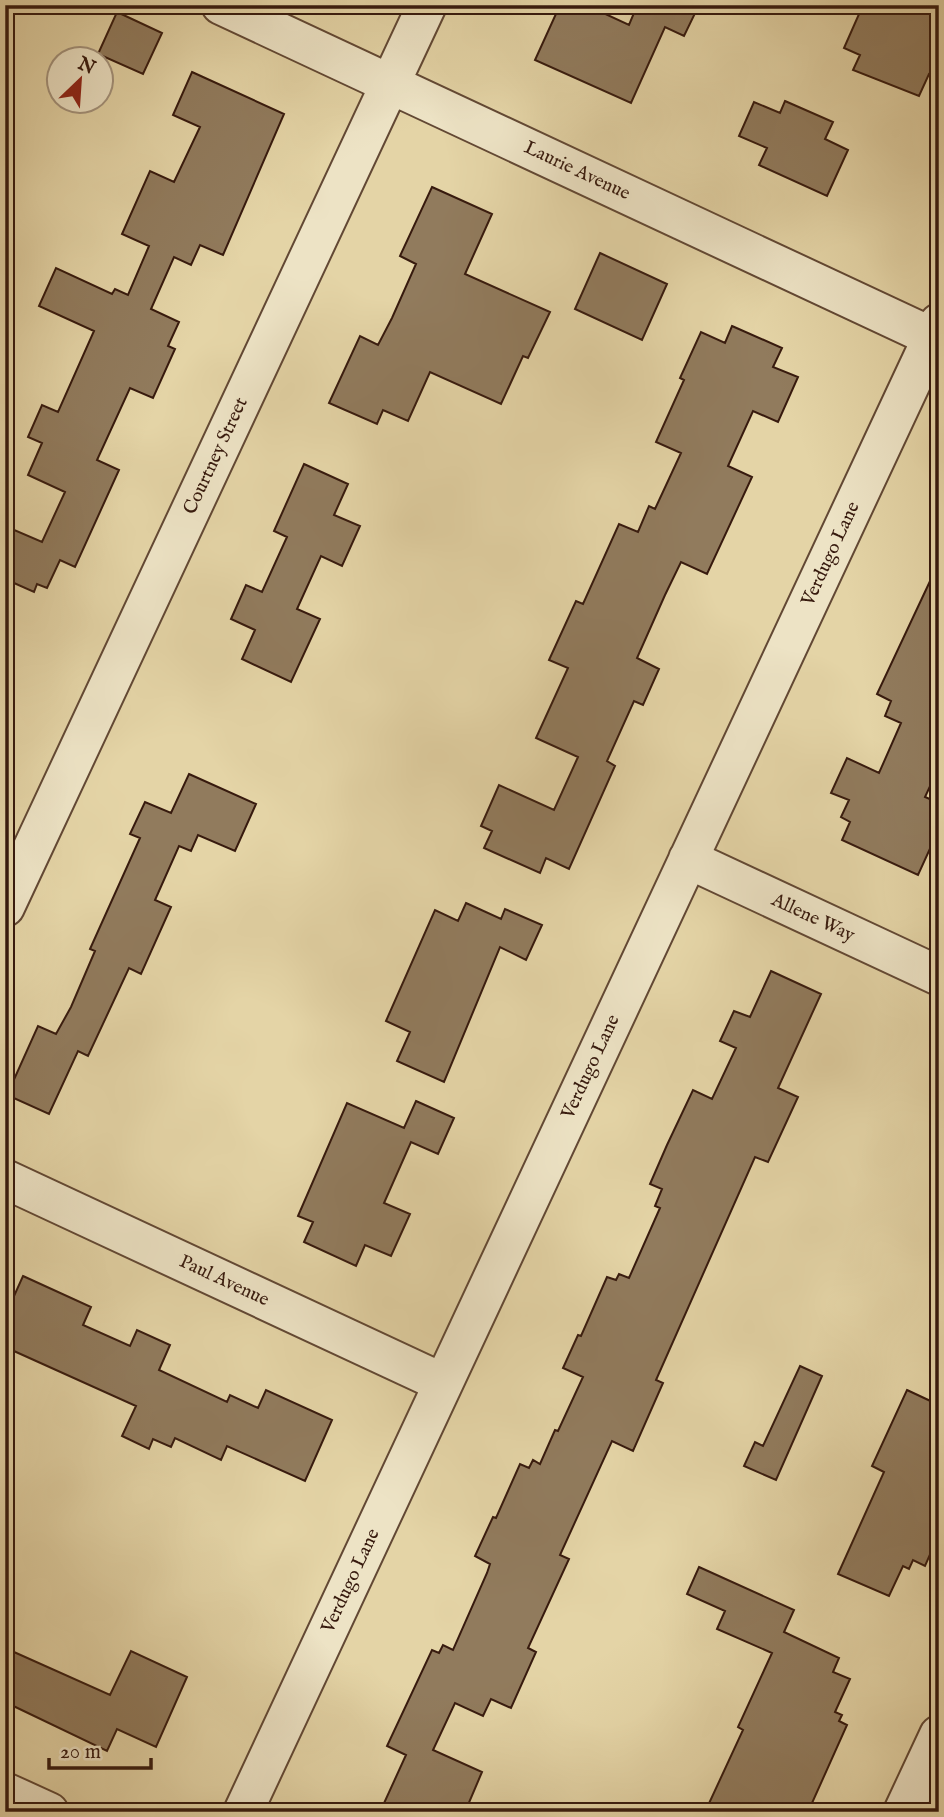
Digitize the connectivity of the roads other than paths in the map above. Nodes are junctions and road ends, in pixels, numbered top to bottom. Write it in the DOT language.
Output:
graph roads {
  1 [pos="221,5"];
  2 [pos="427,5"];
  3 [pos="390,84"];
  4 [pos="936,330"];
  5 [pos="688,859"];
  6 [pos="5,907"];
  7 [pos="939,976"];
  8 [pos="5,1179"];
  9 [pos="443,1384"];
  10 [pos="939,1735"];
  11 [pos="5,1792"];
  12 [pos="48,1812"];
  13 [pos="243,1812"];
  14 [pos="903,1812"];
  1 -- 3 [label="street, Laurie Avenue"];
  2 -- 3 [label="street, Courtney Street"];
  3 -- 4 [label="street, Laurie Avenue"];
  3 -- 6 [label="street, Courtney Street"];
  4 -- 5 [label="street, Verdugo Lane"];
  5 -- 7 [label="street, Allene Way"];
  5 -- 9 [label="street, Verdugo Lane"];
  8 -- 9 [label="street, Paul Avenue"];
  9 -- 13 [label="street, Verdugo Lane"];
  10 -- 14 [label="street"];
  11 -- 12 [label="street"];
}
